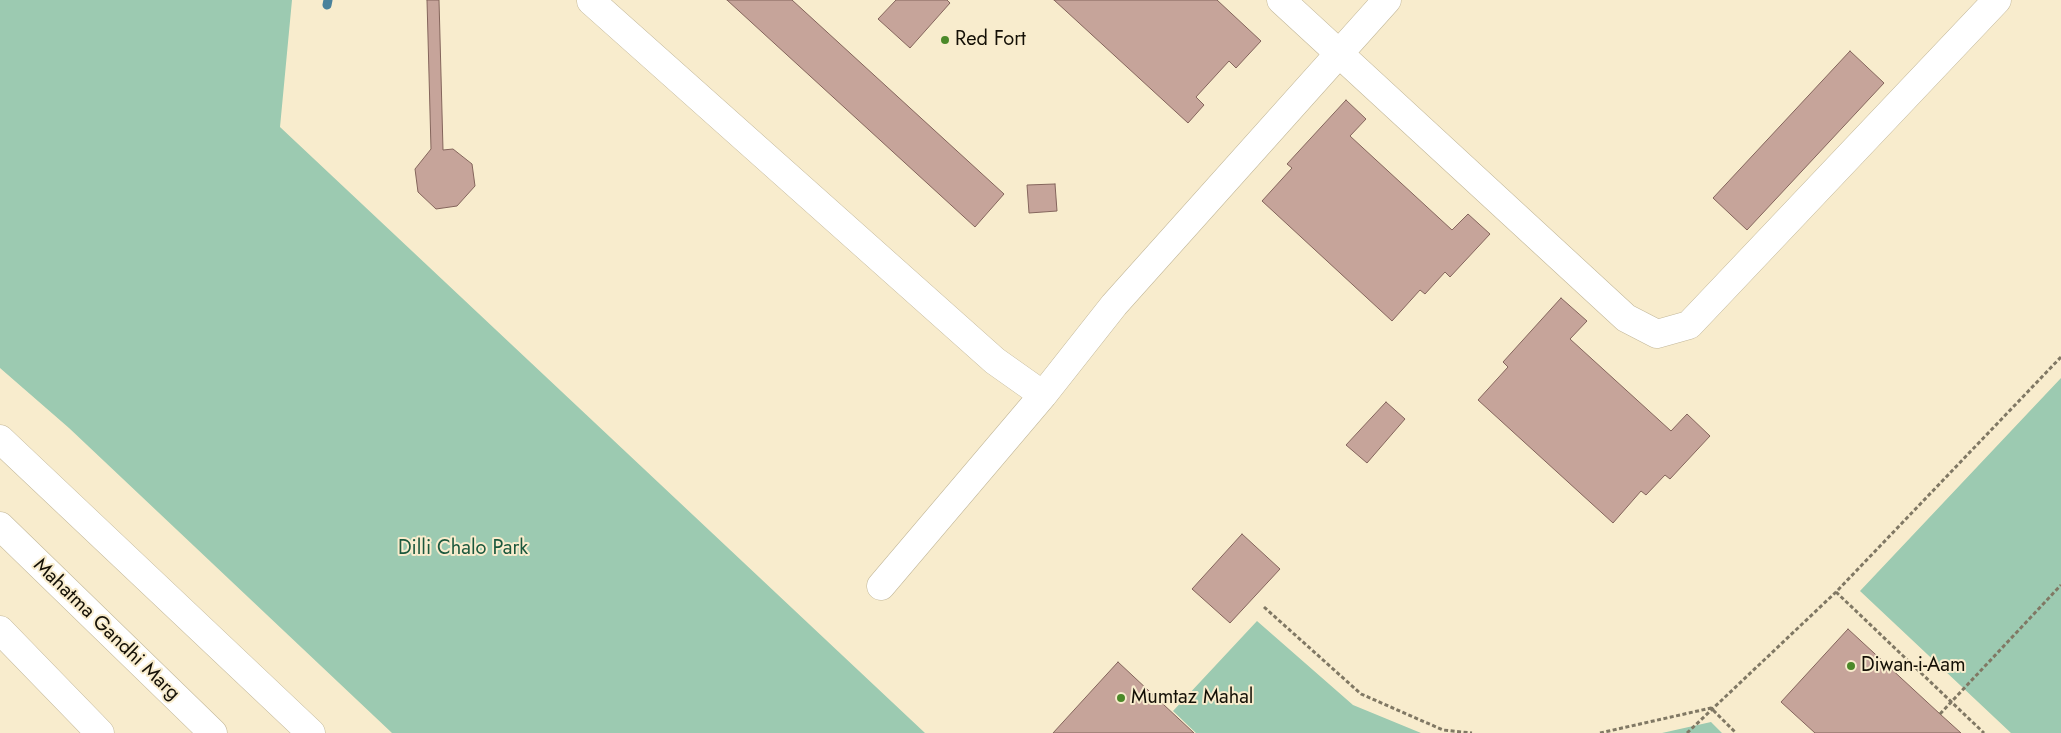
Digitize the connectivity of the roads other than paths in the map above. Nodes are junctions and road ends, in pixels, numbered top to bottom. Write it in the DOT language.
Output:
graph roads {
  1 [pos="1281,0"];
  2 [pos="1387,0"];
  3 [pos="1997,0"];
  4 [pos="591,1"];
  5 [pos="1339,56"];
  6 [pos="1043,395"];
  7 [pos="0,439"];
  8 [pos="0,526"];
  9 [pos="881,586"];
  10 [pos="0,630"];
  11 [pos="100,733"];
  12 [pos="213,733"];
  13 [pos="311,733"];
  1 -- 5 [label="main road"];
  2 -- 5 [label="main road"];
  3 -- 5 [label="main road"];
  4 -- 6 [label="main road"];
  5 -- 6 [label="main road"];
  6 -- 9 [label="main road"];
  7 -- 13 [label="main road"];
  8 -- 12 [label="main road, Mahatma Gandhi Marg"];
  10 -- 11 [label="main road"];
}
